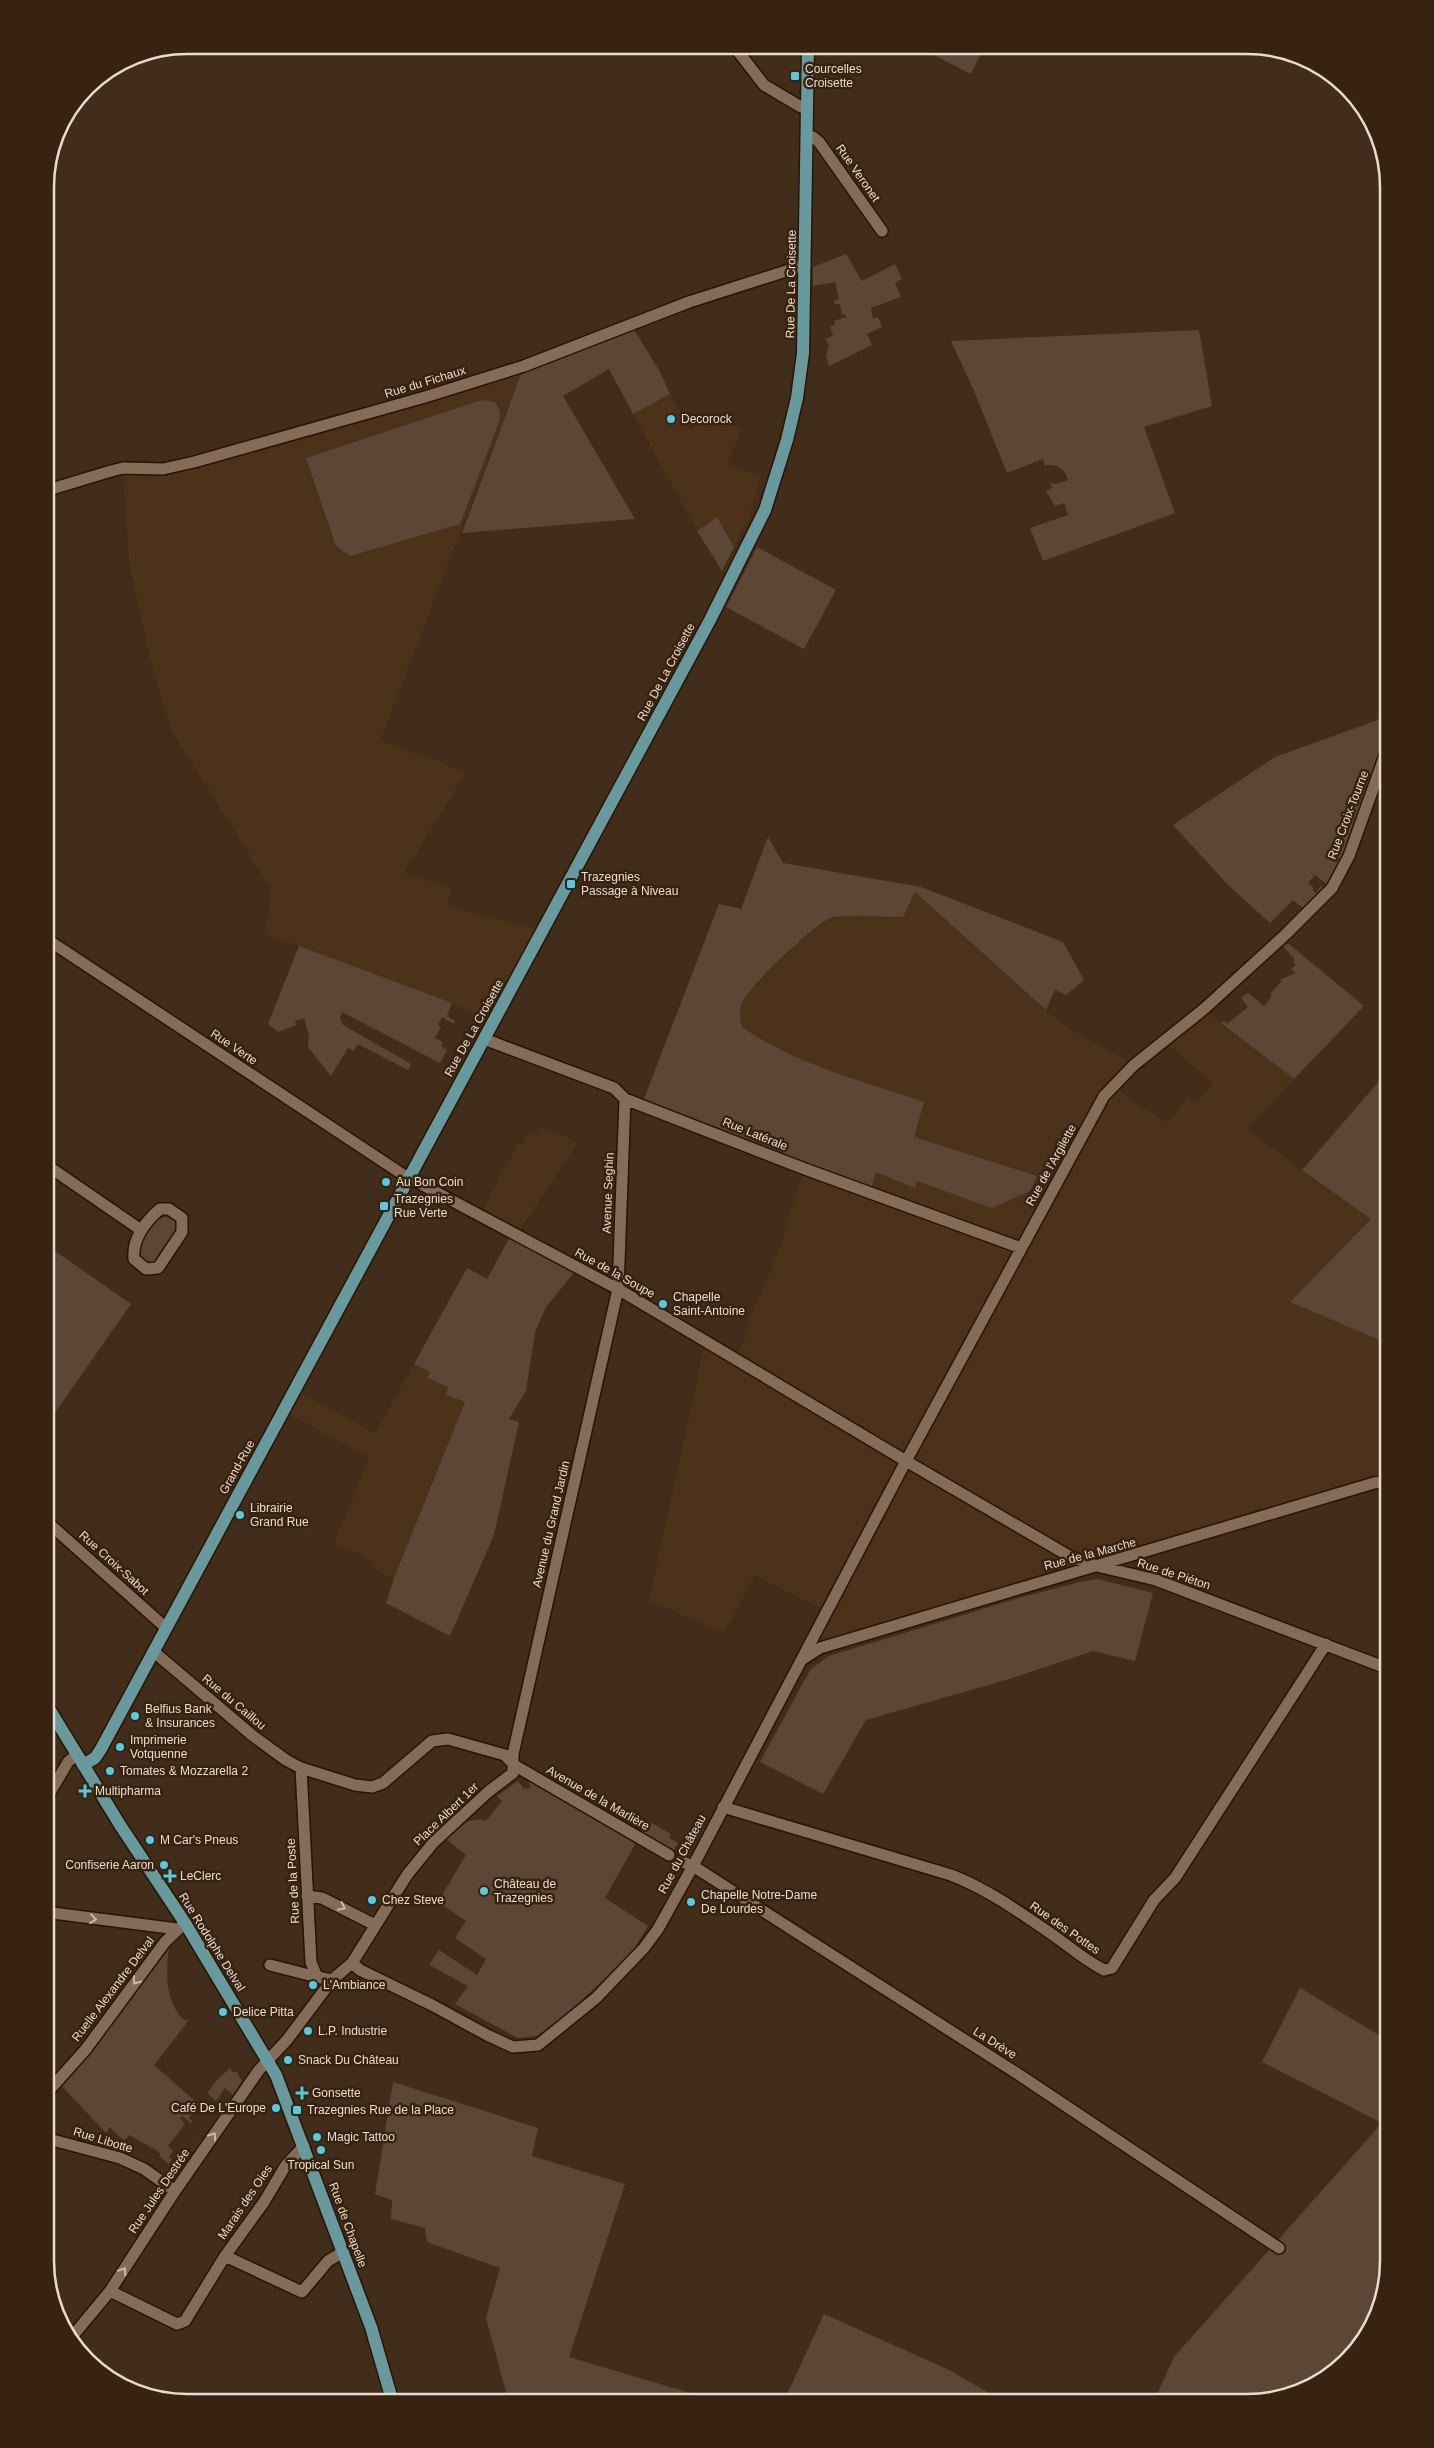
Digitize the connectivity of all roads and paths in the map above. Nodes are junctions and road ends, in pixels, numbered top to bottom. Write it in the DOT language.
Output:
graph roads {
  1 [pos="740,54"];
  2 [pos="808,54"];
  3 [pos="808,107"];
  4 [pos="807,137"];
  5 [pos="882,231"];
  6 [pos="805,265"];
  7 [pos="54,488"];
  8 [pos="1380,769"];
  9 [pos="1286,936"];
  10 [pos="54,944"];
  11 [pos="484,1039"];
  12 [pos="625,1099"];
  13 [pos="54,1170"];
  14 [pos="408,1178"];
  15 [pos="141,1230"];
  16 [pos="1021,1248"];
  17 [pos="618,1289"];
  18 [pos="906,1461"];
  19 [pos="1380,1484"];
  20 [pos="54,1528"];
  21 [pos="1097,1566"];
  22 [pos="166,1627"];
  23 [pos="1326,1644"];
  24 [pos="153,1652"];
  25 [pos="802,1660"];
  26 [pos="1380,1665"];
  27 [pos="54,1717"];
  28 [pos="80,1759"];
  29 [pos="514,1765"];
  30 [pos="301,1768"];
  31 [pos="54,1786"];
  32 [pos="723,1807"];
  33 [pos="669,1855"];
  34 [pos="680,1861"];
  35 [pos="693,1866"];
  36 [pos="307,1896"];
  37 [pos="54,1913"];
  38 [pos="376,1925"];
  39 [pos="181,1926"];
  40 [pos="352,1963"];
  41 [pos="270,1965"];
  42 [pos="317,1977"];
  43 [pos="332,1980"];
  44 [pos="268,2060"];
  45 [pos="54,2085"];
  46 [pos="54,2140"];
  47 [pos="304,2146"];
  48 [pos="175,2191"];
  49 [pos="1279,2248"];
  50 [pos="343,2252"];
  51 [pos="225,2256"];
  52 [pos="110,2291"];
  53 [pos="75,2334"];
  54 [pos="390,2394"];
  1 -- 3 [label="street"];
  2 -- 3 [label="main road, Rue De La Croisette"];
  3 -- 4 [label="main road, Rue De La Croisette"];
  4 -- 5 [label="street, Rue Veronet"];
  4 -- 6 [label="main road, Rue De La Croisette"];
  6 -- 7 [label="street, Rue du Fichaux"];
  6 -- 11 [label="main road, Rue De La Croisette"];
  8 -- 9 [label="street, Rue Croix-Tourne"];
  9 -- 16 [label="street, Rue de l'Argilette"];
  10 -- 14 [label="street, Rue Verte"];
  11 -- 12 [label="street, Rue Latérale"];
  11 -- 14 [label="main road, Rue De La Croisette"];
  12 -- 16 [label="street, Rue Latérale"];
  12 -- 17 [label="street, Avenue Seghin"];
  13 -- 15 [label="street"];
  14 -- 17 [label="street, Rue de la Soupe"];
  14 -- 22 [label="main road, Grand-Rue"];
  15 -- 15 [label="street"];
  16 -- 18 [label="street, Rue de l'Argilette"];
  17 -- 18 [label="street, Rue de la Soupe"];
  17 -- 29 [label="street, Avenue du Grand Jardin"];
  18 -- 21 [label="street, Rue de Piéton"];
  18 -- 25 [label="street, Rue du Château"];
  19 -- 21 [label="street, Rue de la Marche"];
  20 -- 22 [label="street, Rue Croix-Sabot"];
  21 -- 23 [label="street, Rue de Piéton"];
  21 -- 25 [label="street, Rue de la Marche"];
  22 -- 24 [label="main road, Grand-Rue"];
  23 -- 26 [label="street, Rue de Piéton"];
  23 -- 32 [label="street, Rue des Pottes"];
  24 -- 28 [label="main road, Grand-Rue"];
  24 -- 30 [label="street, Rue du Caillou"];
  25 -- 32 [label="street, Rue du Château"];
  27 -- 28 [label="main road, Rue Rodolphe Delval"];
  28 -- 31 [label="street"];
  28 -- 39 [label="main road, Rue Rodolphe Delval"];
  29 -- 30 [label="street, Rue du Caillou"];
  29 -- 33 [label="street, Avenue de la Marlière"];
  29 -- 38 [label="street, Place Albert 1er"];
  30 -- 36 [label="street, Rue de la Poste"];
  32 -- 35 [label="street, Rue du Château"];
  34 -- 35 [label="street"];
  35 -- 40 [label="street, Rue du Château"];
  35 -- 49 [label="street, La Drève"];
  36 -- 38 [label="street, one-way"];
  36 -- 42 [label="street, Rue de la Poste"];
  37 -- 39 [label="street, one-way"];
  38 -- 40 [label="street, Place Albert 1er"];
  39 -- 44 [label="main road, Rue Rodolphe Delval"];
  39 -- 45 [label="street, Ruelle Alexandre Delval, one-way"];
  40 -- 43 [label="street, Place Albert 1er"];
  41 -- 42 [label="street"];
  42 -- 43 [label="street"];
  43 -- 44 [label="street, Rue Jules Destrée"];
  44 -- 47 [label="main road, Rue de Chapelle"];
  48 -- 44 [label="street, Rue Jules Destrée, one-way"];
  46 -- 48 [label="street, Rue Libotte"];
  47 -- 50 [label="main road, Rue de Chapelle"];
  47 -- 51 [label="street, Marais des Oies"];
  52 -- 48 [label="street, Rue Jules Destrée, one-way"];
  50 -- 51 [label="street, Marais des Oies"];
  50 -- 54 [label="main road, Rue de Chapelle"];
  51 -- 52 [label="street"];
  52 -- 53 [label="street, Rue Jules Destrée"];
}
